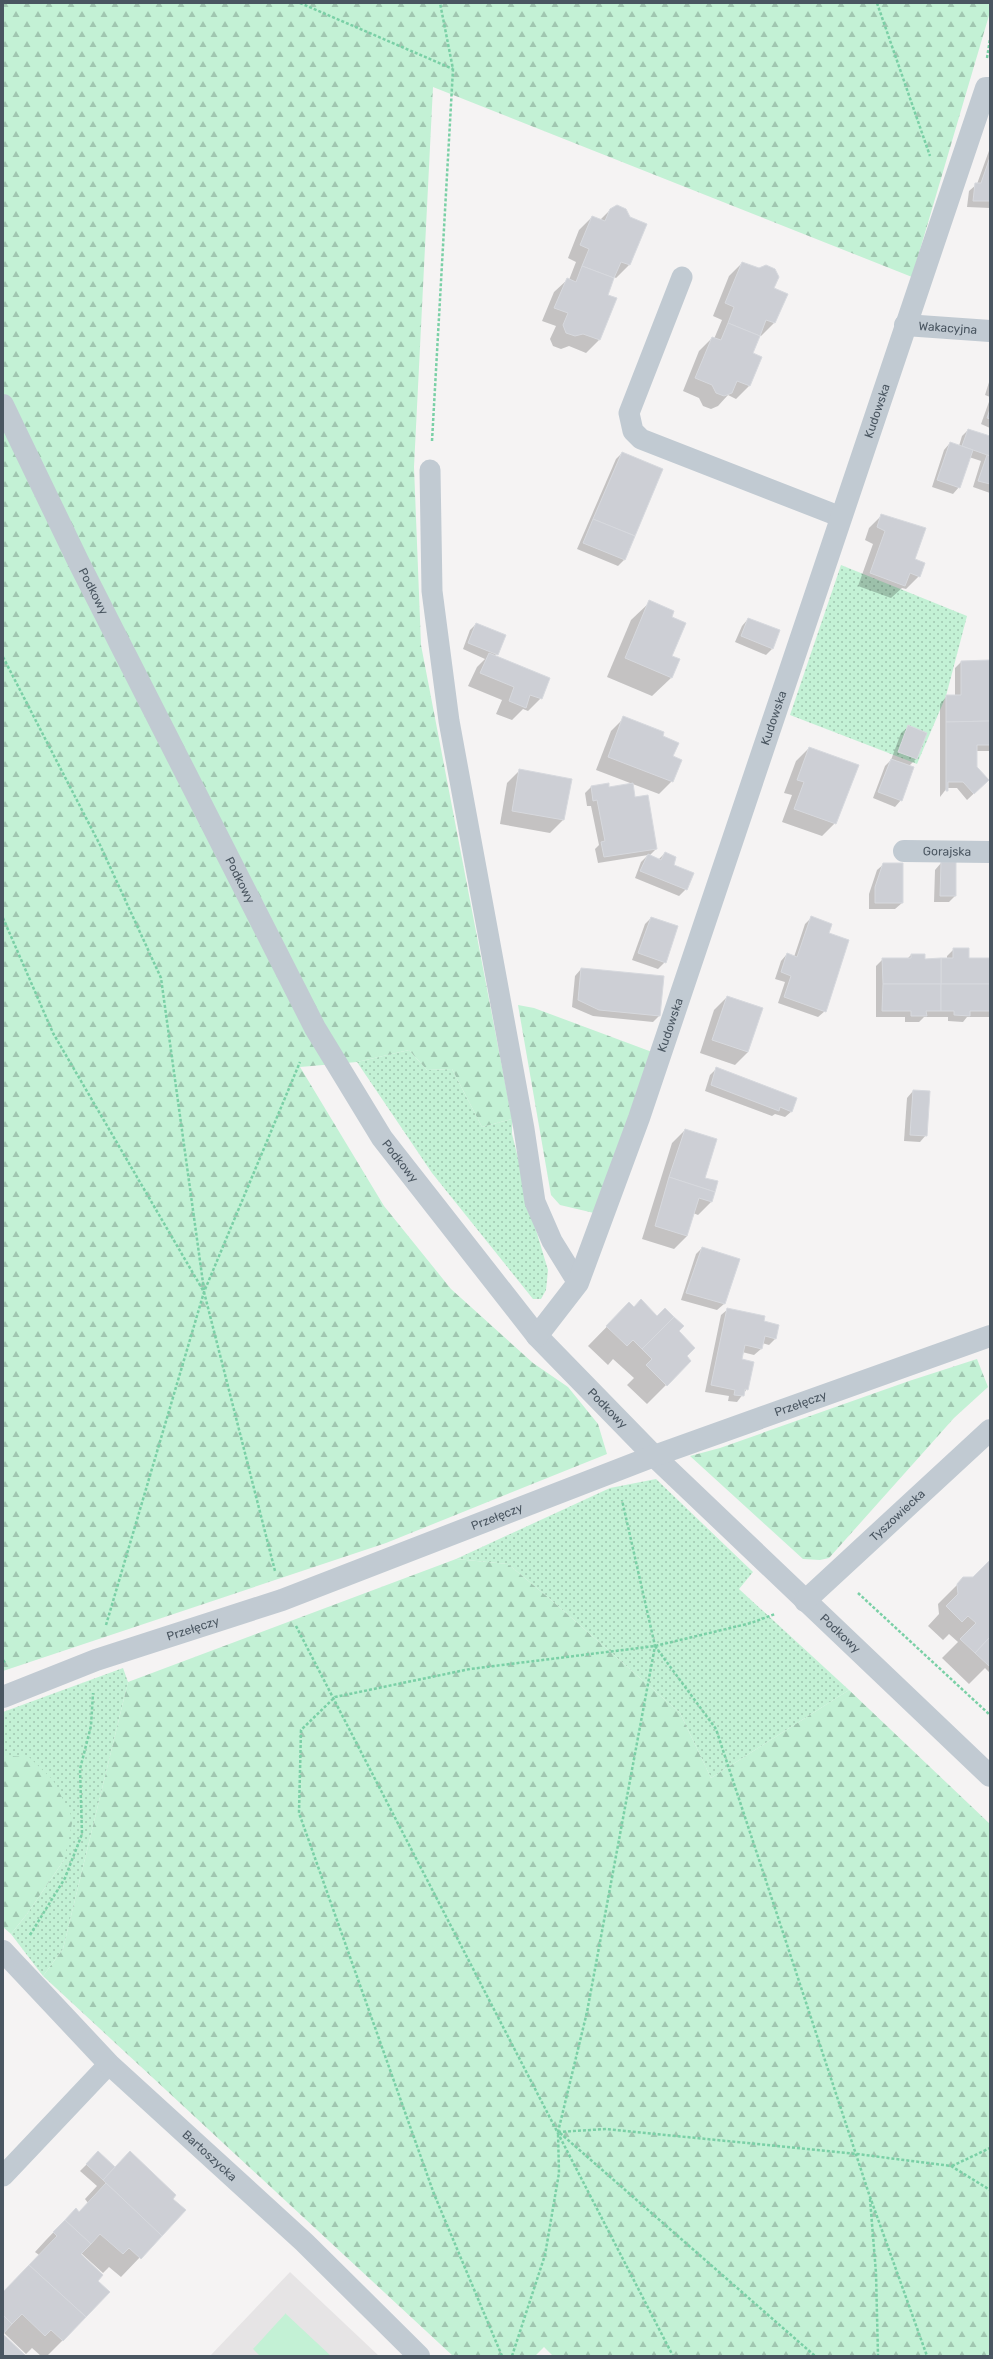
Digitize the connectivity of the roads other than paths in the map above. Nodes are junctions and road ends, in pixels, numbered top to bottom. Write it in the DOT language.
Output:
graph roads {
  1 [pos="988,88"];
  2 [pos="682,277"];
  3 [pos="905,325"];
  4 [pos="990,331"];
  5 [pos="3,405"];
  6 [pos="430,470"];
  7 [pos="841,516"];
  8 [pos="904,851"];
  9 [pos="990,852"];
  10 [pos="578,1283"];
  11 [pos="537,1336"];
  12 [pos="990,1336"];
  13 [pos="990,1430"];
  14 [pos="654,1456"];
  15 [pos="805,1602"];
  16 [pos="3,1697"];
  17 [pos="990,1776"];
  18 [pos="9,1958"];
  19 [pos="109,2064"];
  20 [pos="3,2176"];
  21 [pos="419,2356"];
  1 -- 3 [label="street, Kudowska"];
  2 -- 7 [label="lane"];
  3 -- 4 [label="street, Wakacyjna"];
  3 -- 7 [label="street, Kudowska"];
  5 -- 11 [label="street, Podkowy"];
  6 -- 10 [label="lane"];
  7 -- 10 [label="street, Kudowska"];
  8 -- 9 [label="street, Gorajska"];
  10 -- 11 [label="street, Kudowska"];
  11 -- 14 [label="street, Podkowy"];
  12 -- 14 [label="street, Przełęczy"];
  13 -- 15 [label="street, Tyszowiecka"];
  14 -- 15 [label="street, Podkowy"];
  14 -- 16 [label="street, Przełęczy"];
  15 -- 17 [label="street, Podkowy"];
  18 -- 19 [label="street, Bartoszycka"];
  19 -- 20 [label="lane"];
  19 -- 21 [label="street, Bartoszycka"];
}
